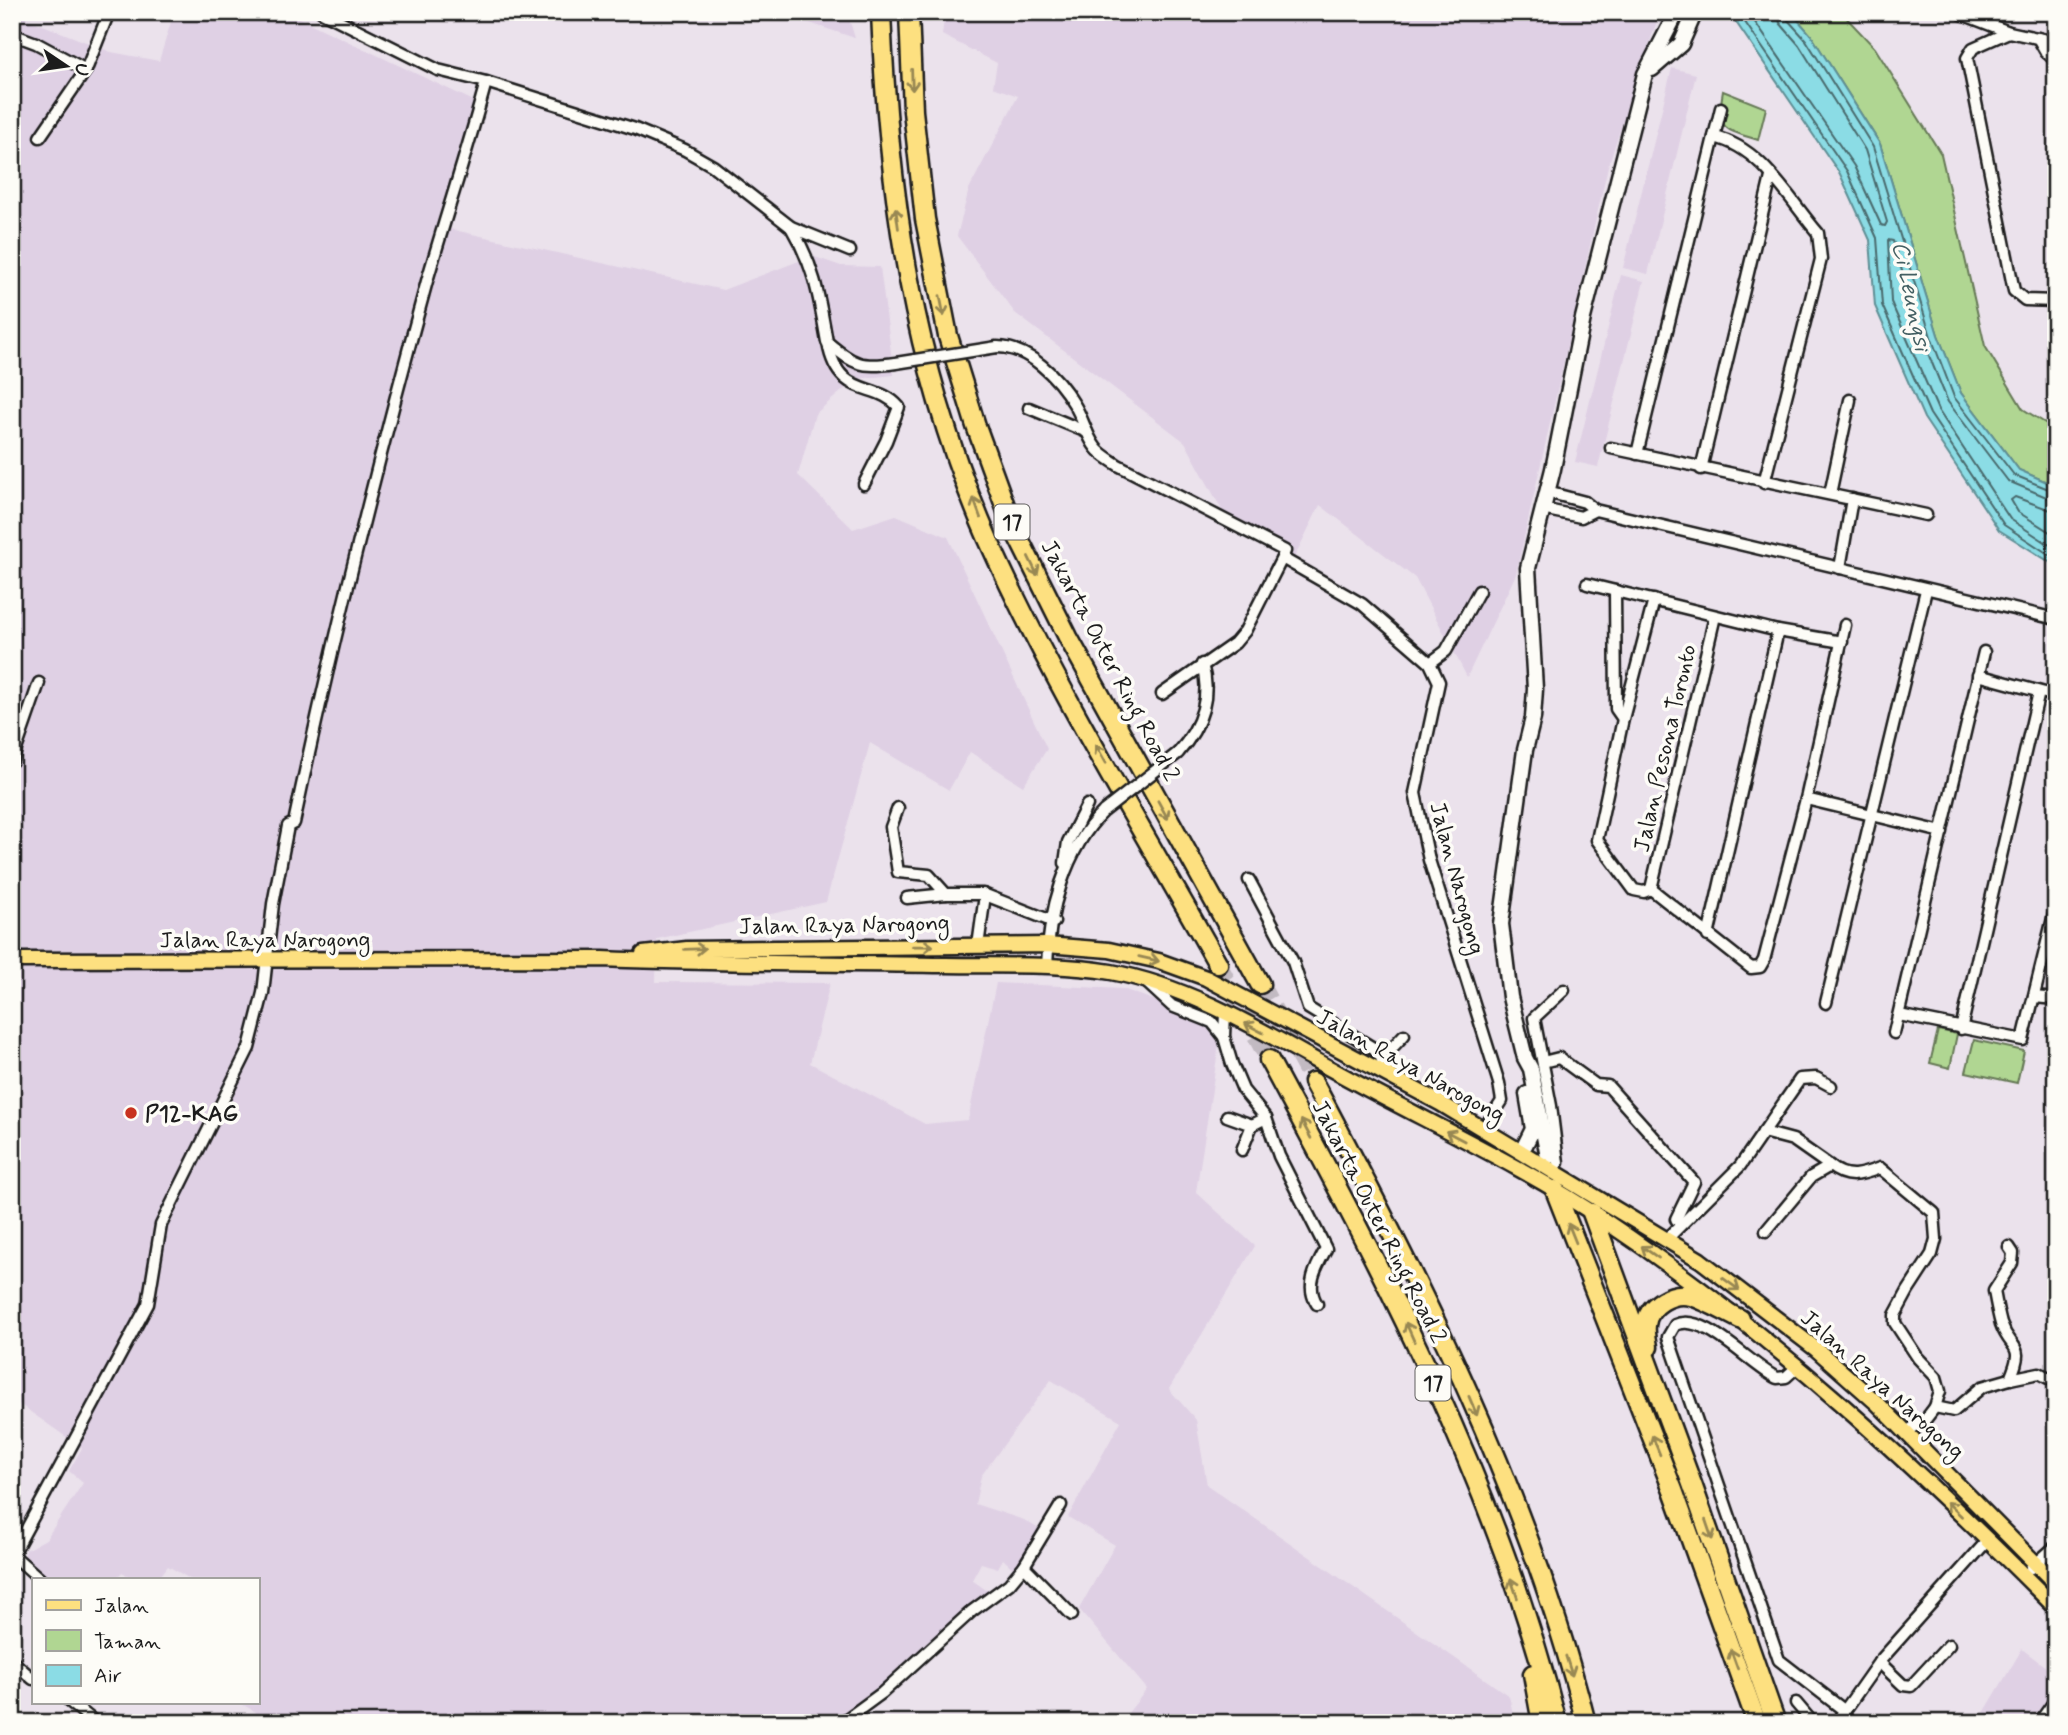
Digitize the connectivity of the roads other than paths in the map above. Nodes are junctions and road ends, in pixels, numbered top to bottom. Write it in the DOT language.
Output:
graph roads {
  1 [pos="109,12"];
  2 [pos="322,12"];
  3 [pos="881,12"];
  4 [pos="909,12"];
  5 [pos="1677,12"];
  6 [pos="1957,12"];
  7 [pos="1695,14"];
  8 [pos="2009,33"];
  9 [pos="12,34"];
  10 [pos="2038,38"];
  11 [pos="2055,39"];
  12 [pos="2056,61"];
  13 [pos="86,70"];
  14 [pos="1645,74"];
  15 [pos="486,82"];
  16 [pos="1721,108"];
  17 [pos="40,137"];
  18 [pos="1714,137"];
  19 [pos="1771,177"];
  20 [pos="791,227"];
  21 [pos="849,251"];
  22 [pos="2056,301"];
  23 [pos="827,342"];
  24 [pos="1850,400"];
  25 [pos="1029,408"];
  26 [pos="1087,432"];
  27 [pos="1611,448"];
  28 [pos="1637,454"];
  29 [pos="1701,468"];
  30 [pos="1764,483"];
  31 [pos="864,484"];
  32 [pos="1547,492"];
  33 [pos="1829,494"];
  34 [pos="1852,499"];
  35 [pos="1542,509"];
  36 [pos="1595,510"];
  37 [pos="1926,515"];
  38 [pos="1282,558"];
  39 [pos="1840,568"];
  40 [pos="1587,584"];
  41 [pos="1926,590"];
  42 [pos="1479,591"];
  43 [pos="1615,591"];
  44 [pos="1654,600"];
  45 [pos="1715,615"];
  46 [pos="2056,620"];
  47 [pos="1845,625"];
  48 [pos="1778,631"];
  49 [pos="1842,642"];
  50 [pos="1984,652"];
  51 [pos="1430,663"];
  52 [pos="1202,664"];
  53 [pos="1978,675"];
  54 [pos="38,683"];
  55 [pos="2039,692"];
  56 [pos="1162,694"];
  57 [pos="2056,696"];
  58 [pos="1623,719"];
  59 [pos="12,761"];
  60 [pos="1806,799"];
  61 [pos="1087,805"];
  62 [pos="898,808"];
  63 [pos="1873,816"];
  64 [pos="1942,832"];
  65 [pos="1063,871"];
  66 [pos="1249,880"];
  67 [pos="1651,889"];
  68 [pos="946,894"];
  69 [pos="985,895"];
  70 [pos="907,898"];
  71 [pos="2056,906"];
  72 [pos="1054,922"];
  73 [pos="1708,936"];
  74 [pos="1047,945"];
  75 [pos="978,946"];
  76 [pos="603,959"];
  77 [pos="12,960"];
  78 [pos="268,961"];
  79 [pos="1217,964"];
  80 [pos="1047,967"];
  81 [pos="1144,981"];
  82 [pos="1260,984"];
  83 [pos="1564,990"];
  84 [pos="2034,997"];
  85 [pos="2056,999"];
  86 [pos="1826,1003"];
  87 [pos="1225,1012"];
  88 [pos="1899,1015"];
  89 [pos="1961,1029"];
  90 [pos="1894,1033"];
  91 [pos="1404,1035"];
  92 [pos="1224,1037"];
  93 [pos="1378,1051"];
  94 [pos="1525,1058"];
  95 [pos="1269,1060"];
  96 [pos="1543,1062"];
  97 [pos="1390,1077"];
  98 [pos="1313,1082"];
  99 [pos="1831,1086"];
  100 [pos="1440,1103"];
  101 [pos="1227,1116"];
  102 [pos="1266,1118"];
  103 [pos="1487,1124"];
  104 [pos="1252,1125"];
  105 [pos="1763,1132"];
  106 [pos="1525,1145"];
  107 [pos="1242,1150"];
  108 [pos="1830,1166"];
  109 [pos="1556,1171"];
  110 [pos="1596,1206"];
  111 [pos="1676,1230"];
  112 [pos="1766,1231"];
  113 [pos="2009,1247"];
  114 [pos="1700,1261"];
  115 [pos="1317,1304"];
  116 [pos="1740,1319"];
  117 [pos="1797,1367"];
  118 [pos="1651,1372"];
  119 [pos="2010,1379"];
  120 [pos="2056,1382"];
  121 [pos="1935,1407"];
  122 [pos="1906,1432"];
  123 [pos="1061,1505"];
  124 [pos="1987,1541"];
  125 [pos="2056,1546"];
  126 [pos="13,1555"];
  127 [pos="2036,1562"];
  128 [pos="1024,1566"];
  129 [pos="2024,1576"];
  130 [pos="39,1578"];
  131 [pos="2056,1584"];
  132 [pos="2056,1608"];
  133 [pos="1523,1613"];
  134 [pos="1072,1615"];
  135 [pos="1949,1645"];
  136 [pos="12,1661"];
  137 [pos="1879,1661"];
  138 [pos="32,1678"];
  139 [pos="2056,1699"];
  140 [pos="1796,1703"];
  141 [pos="73,1704"];
  142 [pos="1845,1711"];
  143 [pos="1838,1722"];
  144 [pos="96,1723"];
  145 [pos="841,1723"];
  146 [pos="1542,1723"];
  147 [pos="1557,1723"];
  148 [pos="1586,1723"];
  149 [pos="1757,1723"];
  150 [pos="1776,1723"];
  151 [pos="1813,1723"];
  152 [pos="2039,1723"];
  1 -- 13 [label="street"];
  2 -- 15 [label="street"];
  79 -- 3 [label="highway, 17, one-way"];
  4 -- 82 [label="highway, Jakarta Outer Ring Road 2 / 17, one-way"];
  5 -- 14 [label="street"];
  6 -- 8 [label="street"];
  7 -- 14 [label="street"];
  8 -- 10 [label="street"];
  8 -- 22 [label="street"];
  9 -- 13 [label="street"];
  10 -- 11 [label="street"];
  10 -- 12 [label="street"];
  13 -- 17 [label="street"];
  14 -- 32 [label="street"];
  15 -- 20 [label="street"];
  15 -- 78 [label="street"];
  16 -- 18 [label="street"];
  18 -- 19 [label="street"];
  18 -- 28 [label="street"];
  19 -- 29 [label="street"];
  19 -- 30 [label="street"];
  20 -- 21 [label="street"];
  20 -- 23 [label="street"];
  23 -- 26 [label="street, bridge"];
  23 -- 31 [label="street"];
  24 -- 33 [label="street"];
  25 -- 26 [label="street"];
  26 -- 38 [label="street"];
  27 -- 28 [label="street"];
  28 -- 29 [label="street"];
  29 -- 30 [label="street"];
  30 -- 33 [label="street"];
  32 -- 35 [label="street"];
  32 -- 36 [label="street"];
  33 -- 34 [label="street"];
  34 -- 37 [label="street"];
  34 -- 39 [label="street"];
  35 -- 36 [label="street"];
  35 -- 94 [label="street"];
  36 -- 39 [label="street"];
  38 -- 51 [label="street"];
  38 -- 52 [label="street"];
  39 -- 41 [label="street"];
  40 -- 43 [label="street"];
  41 -- 46 [label="street"];
  41 -- 63 [label="street"];
  42 -- 51 [label="street"];
  43 -- 44 [label="street"];
  43 -- 58 [label="street"];
  44 -- 45 [label="street"];
  44 -- 58 [label="street"];
  45 -- 48 [label="street"];
  45 -- 67 [label="street, Jalan Pesona Toronto"];
  47 -- 49 [label="street"];
  48 -- 49 [label="street"];
  48 -- 73 [label="street"];
  49 -- 60 [label="street"];
  50 -- 53 [label="street"];
  51 -- 103 [label="street, Jalan Narogong"];
  52 -- 56 [label="street"];
  52 -- 65 [label="street, bridge"];
  53 -- 55 [label="street"];
  53 -- 64 [label="street"];
  54 -- 59 [label="street"];
  55 -- 57 [label="street"];
  55 -- 89 [label="street"];
  58 -- 67 [label="street"];
  60 -- 63 [label="street"];
  60 -- 73 [label="street"];
  61 -- 65 [label="street"];
  62 -- 68 [label="street"];
  63 -- 64 [label="street"];
  63 -- 86 [label="street"];
  64 -- 88 [label="street"];
  65 -- 72 [label="street"];
  66 -- 93 [label="street"];
  67 -- 73 [label="street"];
  68 -- 69 [label="street"];
  68 -- 70 [label="street"];
  69 -- 72 [label="street"];
  69 -- 75 [label="street"];
  71 -- 84 [label="street"];
  72 -- 74 [label="street"];
  74 -- 75 [label="main road, Jalan Raya Narogong"];
  74 -- 80 [label="street"];
  74 -- 97 [label="main road, Jalan Raya Narogong, one-way"];
  76 -- 75 [label="main road, Jalan Raya Narogong, one-way"];
  76 -- 78 [label="main road, Jalan Raya Narogong"];
  76 -- 80 [label="main road, Jalan Raya Narogong"];
  77 -- 78 [label="main road, Jalan Raya Narogong"];
  78 -- 126 [label="street"];
  80 -- 81 [label="main road, Jalan Raya Narogong"];
  81 -- 87 [label="main road, Jalan Raya Narogong"];
  81 -- 92 [label="street"];
  83 -- 96 [label="street"];
  84 -- 85 [label="street"];
  84 -- 89 [label="street"];
  87 -- 92 [label="street"];
  109 -- 87 [label="main road, Jalan Raya Narogong, one-way"];
  88 -- 89 [label="street"];
  88 -- 90 [label="street"];
  91 -- 93 [label="street"];
  92 -- 102 [label="street"];
  93 -- 97 [label="street"];
  94 -- 106 [label="street"];
  94 -- 109 [label="street"];
  133 -- 95 [label="highway, Jakarta Outer Ring Road 2 / 17, one-way"];
  96 -- 109 [label="street"];
  96 -- 111 [label="street"];
  97 -- 100 [label="main road, Jalan Raya Narogong"];
  98 -- 148 [label="highway, Jakarta Outer Ring Road 2 / 17, one-way"];
  99 -- 105 [label="street"];
  100 -- 103 [label="main road"];
  100 -- 109 [label="main road, Jalan Raya Narogong"];
  101 -- 104 [label="street"];
  102 -- 104 [label="street"];
  102 -- 115 [label="street"];
  103 -- 106 [label="main road"];
  104 -- 107 [label="street"];
  105 -- 108 [label="street"];
  105 -- 111 [label="street"];
  106 -- 109 [label="main road"];
  108 -- 112 [label="street"];
  108 -- 121 [label="street"];
  109 -- 110 [label="main road, Jalan Raya Narogong"];
  109 -- 111 [label="main road"];
  149 -- 109 [label="highway, one-way"];
  110 -- 114 [label="main road, Jalan Raya Narogong"];
  116 -- 110 [label="main road, Jalan Raya Narogong, one-way"];
  110 -- 118 [label="highway"];
  111 -- 114 [label="main road"];
  113 -- 119 [label="street"];
  114 -- 122 [label="main road, Jalan Raya Narogong, one-way"];
  116 -- 117 [label="main road, Jalan Raya Narogong"];
  116 -- 118 [label="highway"];
  124 -- 117 [label="main road, Jalan Raya Narogong, one-way"];
  117 -- 142 [label="street"];
  118 -- 150 [label="highway, one-way"];
  119 -- 120 [label="street"];
  119 -- 121 [label="street"];
  121 -- 122 [label="street"];
  122 -- 127 [label="main road, Jalan Raya Narogong"];
  123 -- 128 [label="street"];
  124 -- 129 [label="main road, Jalan Raya Narogong"];
  124 -- 137 [label="street"];
  125 -- 127 [label="street"];
  126 -- 130 [label="street"];
  127 -- 129 [label="street"];
  127 -- 131 [label="main road, Jalan Raya Narogong"];
  128 -- 134 [label="street"];
  128 -- 145 [label="street"];
  129 -- 132 [label="main road, Jalan Raya Narogong"];
  133 -- 146 [label="highway"];
  133 -- 147 [label="highway, Jakarta Outer Ring Road 2 / 17"];
  135 -- 137 [label="street"];
  136 -- 138 [label="street"];
  137 -- 142 [label="street"];
  139 -- 152 [label="street"];
  140 -- 151 [label="street"];
  141 -- 144 [label="street"];
  142 -- 143 [label="street"];
}
